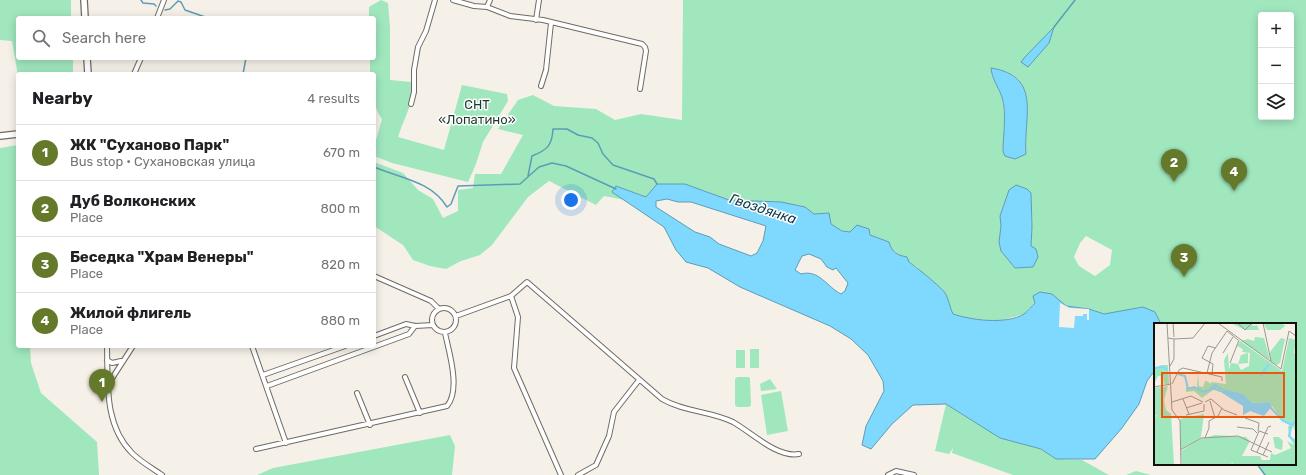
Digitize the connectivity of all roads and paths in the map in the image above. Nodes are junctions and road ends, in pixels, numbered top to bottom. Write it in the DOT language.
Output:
graph roads {
  1 [pos="84,0"];
  2 [pos="164,0"];
  3 [pos="434,0"];
  4 [pos="453,0"];
  5 [pos="490,0"];
  6 [pos="539,0"];
  7 [pos="487,7"];
  8 [pos="85,16"];
  9 [pos="158,16"];
  10 [pos="536,20"];
  11 [pos="551,23"];
  12 [pos="87,60"];
  13 [pos="140,60"];
  14 [pos="88,72"];
  15 [pos="135,72"];
  16 [pos="541,86"];
  17 [pos="640,89"];
  18 [pos="410,104"];
  19 [pos="16,134"];
  20 [pos="0,136"];
  21 [pos="376,277"];
  22 [pos="511,296"];
  23 [pos="439,309"];
  24 [pos="456,316"];
  25 [pos="433,324"];
  26 [pos="415,326"];
  27 [pos="445,333"];
  28 [pos="376,335"];
  29 [pos="376,346"];
  30 [pos="107,348"];
  31 [pos="132,348"];
  32 [pos="253,348"];
  33 [pos="339,348"];
  34 [pos="371,348"];
  35 [pos="107,360"];
  36 [pos="123,360"];
  37 [pos="263,375"];
  38 [pos="405,377"];
  39 [pos="639,380"];
  40 [pos="108,384"];
  41 [pos="267,386"];
  42 [pos="357,393"];
  43 [pos="420,413"];
  44 [pos="370,425"];
  45 [pos="286,443"];
  46 [pos="256,449"];
  47 [pos="799,454"];
  48 [pos="162,475"];
  49 [pos="562,475"];
  50 [pos="578,475"];
  51 [pos="888,475"];
  52 [pos="914,475"];
  1 -- 8 [label="street"];
  2 -- 9 [label="street"];
  3 -- 18 [label="street"];
  4 -- 7 [label="street"];
  5 -- 7 [label="street"];
  6 -- 10 [label="street"];
  7 -- 10 [label="street"];
  10 -- 11 [label="street"];
  11 -- 16 [label="street"];
  11 -- 17 [label="street"];
  12 -- 14 [label="street"];
  13 -- 15 [label="street"];
  19 -- 20 [label="street"];
  21 -- 23 [label="street"];
  22 -- 24 [label="street"];
  22 -- 39 [label="street"];
  22 -- 49 [label="street"];
  23 -- 24 [label="street"];
  23 -- 25 [label="street"];
  24 -- 27 [label="street"];
  25 -- 26 [label="street"];
  25 -- 27 [label="street"];
  26 -- 28 [label="street"];
  26 -- 29 [label="street"];
  27 -- 43 [label="street"];
  30 -- 35 [label="street"];
  31 -- 36 [label="street"];
  32 -- 37 [label="street"];
  33 -- 37 [label="street"];
  34 -- 41 [label="street"];
  35 -- 36 [label="street"];
  35 -- 40 [label="street"];
  36 -- 40 [label="street"];
  37 -- 41 [label="street"];
  38 -- 43 [label="street"];
  39 -- 47 [label="street"];
  39 -- 50 [label="street"];
  40 -- 48 [label="street"];
  41 -- 45 [label="street"];
  42 -- 44 [label="street"];
  43 -- 44 [label="street"];
  44 -- 45 [label="street"];
  45 -- 46 [label="street"];
  51 -- 52 [label="street"];
}
